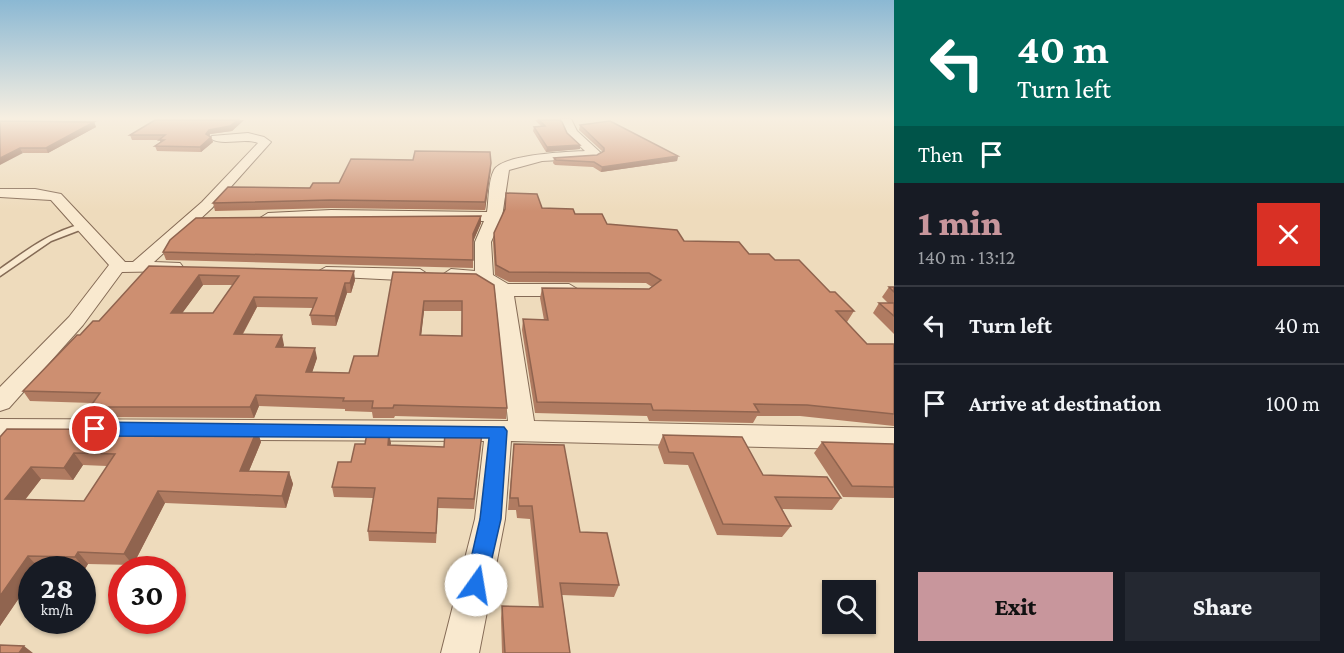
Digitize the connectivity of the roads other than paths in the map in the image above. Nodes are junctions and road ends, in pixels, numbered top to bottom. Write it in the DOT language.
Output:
graph roads {
  1 [pos="258,149"];
  2 [pos="591,149"];
  3 [pos="0,193"];
  4 [pos="494,217"];
  5 [pos="193,218"];
  6 [pos="214,218"];
  7 [pos="257,218"];
  8 [pos="82,226"];
  9 [pos="118,267"];
  10 [pos="138,267"];
  11 [pos="197,267"];
  12 [pos="304,272"];
  13 [pos="0,273"];
  14 [pos="484,277"];
  15 [pos="504,290"];
  16 [pos="588,291"];
  17 [pos="0,402"];
  18 [pos="0,429"];
  19 [pos="510,431"];
  20 [pos="894,439"];
  21 [pos="460,653"];
  1 -- 5 [label="street"];
  2 -- 4 [label="street"];
  3 -- 8 [label="street"];
  4 -- 7 [label="street"];
  4 -- 14 [label="street"];
  5 -- 6 [label="street"];
  5 -- 10 [label="street"];
  8 -- 9 [label="street"];
  8 -- 13 [label="lane"];
  9 -- 10 [label="street"];
  9 -- 17 [label="street"];
  10 -- 11 [label="street"];
  12 -- 14 [label="street"];
  14 -- 15 [label="street"];
  15 -- 16 [label="street"];
  15 -- 19 [label="street"];
  18 -- 19 [label="street"];
  19 -- 20 [label="street"];
  19 -- 21 [label="street"];
}
